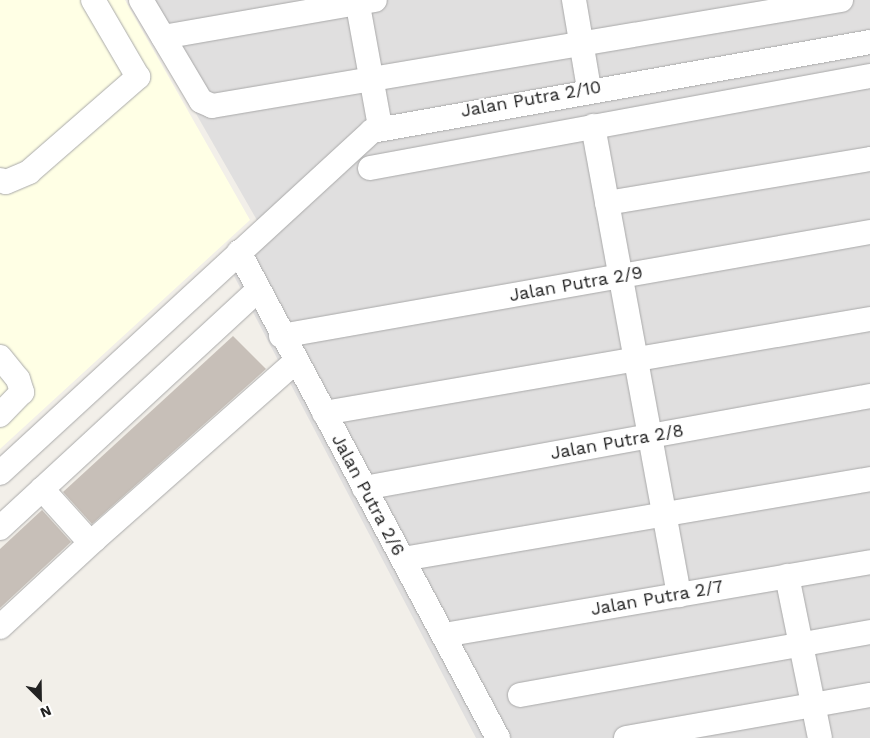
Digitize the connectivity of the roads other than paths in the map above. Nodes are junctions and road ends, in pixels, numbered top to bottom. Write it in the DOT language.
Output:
graph roads {
  1 [pos="93,0"];
  2 [pos="142,0"];
  3 [pos="574,0"];
  4 [pos="841,0"];
  5 [pos="363,1"];
  6 [pos="163,37"];
  7 [pos="870,42"];
  8 [pos="581,44"];
  9 [pos="870,76"];
  10 [pos="372,79"];
  11 [pos="589,89"];
  12 [pos="593,126"];
  13 [pos="380,127"];
  14 [pos="870,159"];
  15 [pos="370,168"];
  16 [pos="0,180"];
  17 [pos="607,203"];
  18 [pos="870,232"];
  19 [pos="239,252"];
  20 [pos="621,276"];
  21 [pos="258,290"];
  22 [pos="870,319"];
  23 [pos="281,336"];
  24 [pos="0,357"];
  25 [pos="637,359"];
  26 [pos="296,361"];
  27 [pos="870,396"];
  28 [pos="324,413"];
  29 [pos="0,415"];
  30 [pos="652,435"];
  31 [pos="0,473"];
  32 [pos="870,479"];
  33 [pos="364,488"];
  34 [pos="42,489"];
  35 [pos="664,511"];
  36 [pos="0,528"];
  37 [pos="94,540"];
  38 [pos="403,559"];
  39 [pos="870,562"];
  40 [pos="786,576"];
  41 [pos="679,595"];
  42 [pos="0,627"];
  43 [pos="870,632"];
  44 [pos="444,635"];
  45 [pos="800,644"];
  46 [pos="520,695"];
  47 [pos="870,695"];
  48 [pos="814,704"];
  49 [pos="498,738"];
  50 [pos="626,738"];
  51 [pos="820,738"];
  1 -- 16 [label="street"];
  2 -- 6 [label="street"];
  3 -- 8 [label="street"];
  4 -- 8 [label="street"];
  5 -- 6 [label="street"];
  5 -- 10 [label="street"];
  6 -- 10 [label="street"];
  7 -- 11 [label="street, Jalan Putra 2/10"];
  8 -- 10 [label="street"];
  8 -- 11 [label="street"];
  9 -- 12 [label="street"];
  10 -- 13 [label="street"];
  11 -- 13 [label="street, Jalan Putra 2/10"];
  12 -- 15 [label="street"];
  12 -- 17 [label="street"];
  13 -- 19 [label="street, Jalan Putra 2/10"];
  14 -- 17 [label="street"];
  17 -- 20 [label="street"];
  18 -- 20 [label="street, Jalan Putra 2/9"];
  19 -- 21 [label="street, Jalan Putra 2/6"];
  19 -- 31 [label="street, Jalan Putra 2/10"];
  20 -- 23 [label="street, Jalan Putra 2/9"];
  20 -- 25 [label="street"];
  21 -- 23 [label="street, Jalan Putra 2/6"];
  21 -- 34 [label="street"];
  22 -- 25 [label="street"];
  23 -- 26 [label="street, Jalan Putra 2/6"];
  24 -- 29 [label="street"];
  25 -- 28 [label="street"];
  25 -- 30 [label="street"];
  26 -- 28 [label="street, Jalan Putra 2/6"];
  26 -- 37 [label="street"];
  27 -- 30 [label="street, Jalan Putra 2/8"];
  28 -- 33 [label="street, Jalan Putra 2/6"];
  30 -- 33 [label="street, Jalan Putra 2/8"];
  30 -- 35 [label="street"];
  32 -- 35 [label="street"];
  33 -- 38 [label="street, Jalan Putra 2/6"];
  34 -- 36 [label="street"];
  34 -- 37 [label="street"];
  35 -- 38 [label="street"];
  35 -- 41 [label="street"];
  37 -- 42 [label="street"];
  38 -- 44 [label="street, Jalan Putra 2/6"];
  39 -- 40 [label="street, Jalan Putra 2/7"];
  40 -- 41 [label="street, Jalan Putra 2/7"];
  40 -- 45 [label="street"];
  41 -- 44 [label="street, Jalan Putra 2/7"];
  43 -- 45 [label="street"];
  44 -- 49 [label="street, Jalan Putra 2/6"];
  45 -- 46 [label="street"];
  45 -- 48 [label="street"];
  47 -- 48 [label="street"];
  48 -- 50 [label="street"];
  48 -- 51 [label="street"];
}
